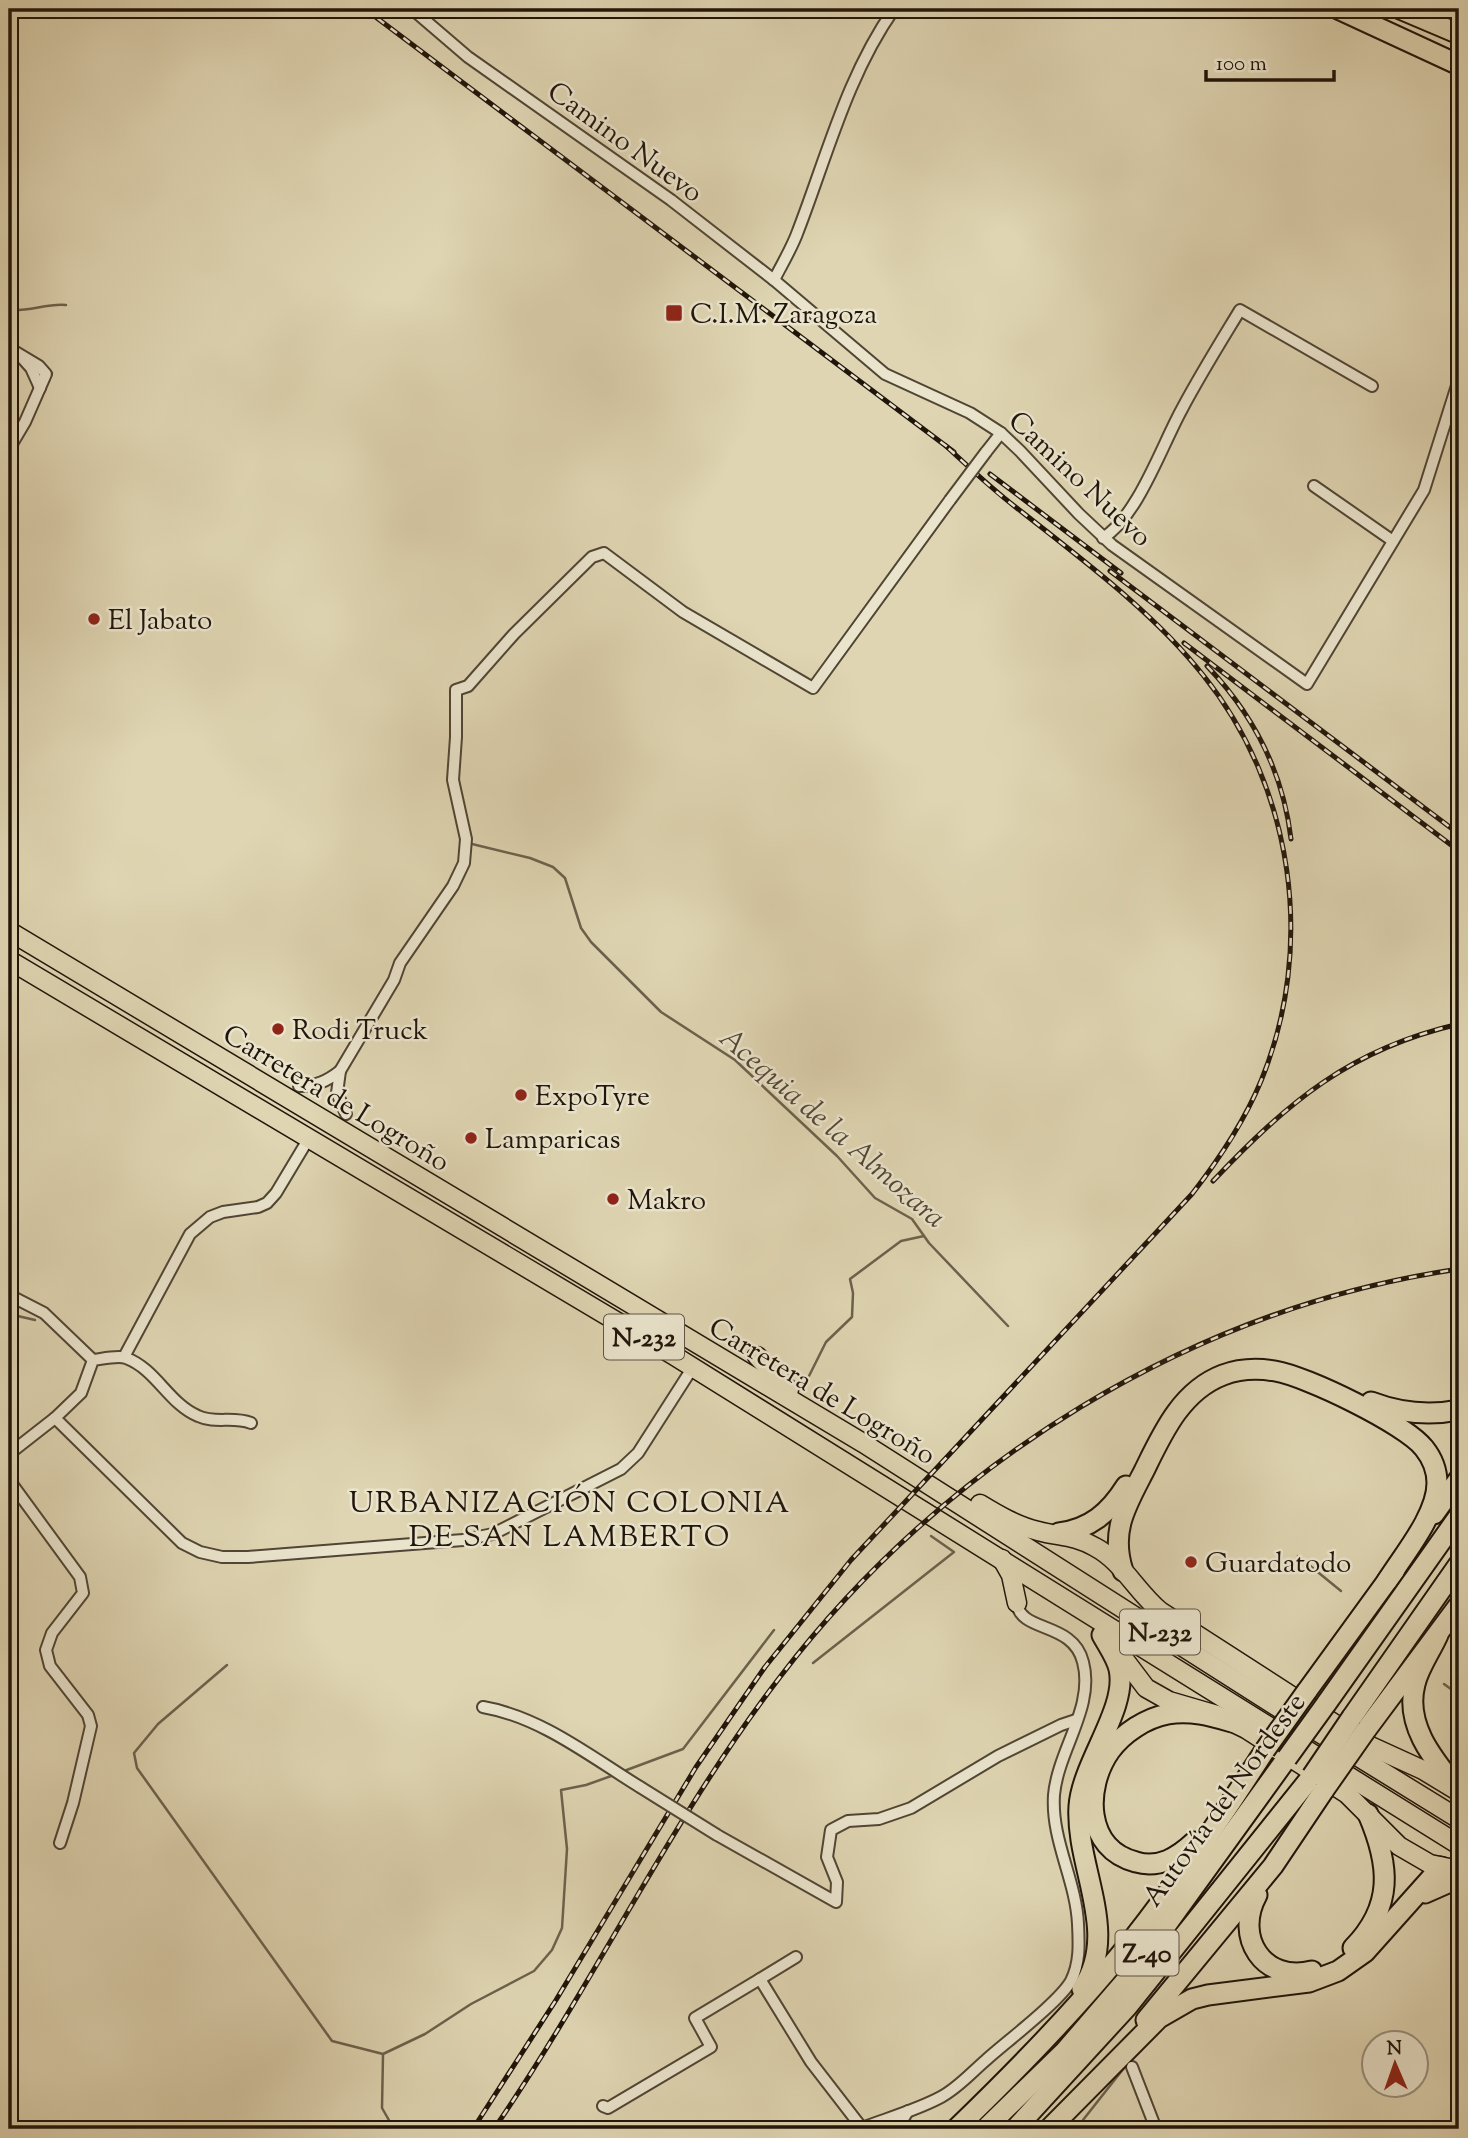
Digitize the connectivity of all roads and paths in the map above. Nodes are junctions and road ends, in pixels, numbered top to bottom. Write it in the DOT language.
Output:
graph roads {
  1 [pos="412,9"];
  2 [pos="894,9"];
  3 [pos="1338,9"];
  4 [pos="1400,9"];
  5 [pos="1459,34"];
  6 [pos="1459,65"];
  7 [pos="774,280"];
  8 [pos="14,351"];
  9 [pos="1459,379"];
  10 [pos="1371,386"];
  11 [pos="40,388"];
  12 [pos="1001,433"];
  13 [pos="9,449"];
  14 [pos="1314,486"];
  15 [pos="1102,538"];
  16 [pos="1393,541"];
  17 [pos="9,921"];
  18 [pos="9,931"];
  19 [pos="9,960"];
  20 [pos="69,967"];
  21 [pos="340,1071"];
  22 [pos="299,1086"];
  23 [pos="346,1114"];
  24 [pos="309,1138"];
  25 [pos="9,1295"];
  26 [pos="757,1356"];
  27 [pos="124,1357"];
  28 [pos="93,1360"];
  29 [pos="693,1367"];
  30 [pos="1459,1410"];
  31 [pos="55,1418"];
  32 [pos="251,1423"];
  33 [pos="869,1447"];
  34 [pos="9,1454"];
  35 [pos="1459,1479"];
  36 [pos="9,1480"];
  37 [pos="1459,1516"];
  38 [pos="1059,1533"];
  39 [pos="1002,1559"];
  40 [pos="1459,1564"];
  41 [pos="1123,1571"];
  42 [pos="1387,1581"];
  43 [pos="1044,1585"];
  44 [pos="1017,1602"];
  45 [pos="1459,1605"];
  46 [pos="1102,1635"];
  47 [pos="1438,1635"];
  48 [pos="483,1707"];
  49 [pos="1076,1720"];
  50 [pos="1232,1722"];
  51 [pos="1359,1723"];
  52 [pos="1253,1769"];
  53 [pos="1318,1783"];
  54 [pos="1459,1792"];
  55 [pos="1436,1805"];
  56 [pos="1368,1814"];
  57 [pos="1459,1819"];
  58 [pos="60,1843"];
  59 [pos="1456,1843"];
  60 [pos="1273,1866"];
  61 [pos="1450,1869"];
  62 [pos="1459,1878"];
  63 [pos="1412,1901"];
  64 [pos="796,1957"];
  65 [pos="761,1979"];
  66 [pos="1062,2020"];
  67 [pos="1132,2067"];
  68 [pos="1104,2072"];
  69 [pos="603,2106"];
  70 [pos="908,2110"];
  71 [pos="897,2129"];
  72 [pos="956,2129"];
  73 [pos="985,2129"];
  74 [pos="1015,2129"];
  75 [pos="1049,2129"];
  76 [pos="1156,2129"];
  1 -- 7 [label="street, Camino Nuevo"];
  2 -- 7 [label="street"];
  3 -- 6 [label="highway"];
  4 -- 5 [label="highway"];
  7 -- 12 [label="street, Camino Nuevo"];
  8 -- 11 [label="street"];
  8 -- 11 [label="street"];
  9 -- 16 [label="street, Camino Nuevo"];
  10 -- 15 [label="street"];
  11 -- 13 [label="street"];
  12 -- 15 [label="street, Camino Nuevo"];
  12 -- 21 [label="street, bridge"];
  14 -- 16 [label="street"];
  15 -- 16 [label="street, Camino Nuevo"];
  17 -- 20 [label="highway"];
  18 -- 20 [label="highway, Carretera de Logroño / N-232"];
  19 -- 24 [label="highway, Carretera de Logroño / N-232"];
  20 -- 33 [label="highway, Carretera de Logroño / N-232"];
  21 -- 22 [label="street"];
  21 -- 23 [label="street"];
  24 -- 27 [label="street"];
  24 -- 29 [label="highway, Carretera de Logroño / N-232"];
  25 -- 28 [label="street"];
  26 -- 33 [label="highway"];
  27 -- 28 [label="street"];
  27 -- 32 [label="street"];
  28 -- 31 [label="street"];
  29 -- 31 [label="street"];
  29 -- 39 [label="highway, Carretera de Logroño / N-232"];
  30 -- 38 [label="highway"];
  31 -- 34 [label="street"];
  33 -- 38 [label="highway"];
  33 -- 55 [label="highway, Carretera de Logroño / N-232"];
  35 -- 42 [label="highway"];
  36 -- 58 [label="street"];
  37 -- 73 [label="highway, Autovía del Nordeste / Z-40, bridge"];
  38 -- 41 [label="highway"];
  39 -- 43 [label="highway, Carretera de Logroño / N-232"];
  39 -- 44 [label="highway"];
  40 -- 51 [label="highway, Autovía del Nordeste / Z-40"];
  41 -- 42 [label="highway"];
  41 -- 54 [label="highway"];
  42 -- 52 [label="highway, bridge"];
  43 -- 44 [label="highway"];
  43 -- 46 [label="highway"];
  43 -- 59 [label="highway, Carretera de Logroño / N-232"];
  44 -- 49 [label="street"];
  45 -- 47 [label="highway"];
  46 -- 50 [label="highway"];
  46 -- 66 [label="highway"];
  47 -- 51 [label="highway"];
  47 -- 54 [label="highway"];
  48 -- 49 [label="street, bridge"];
  49 -- 70 [label="street"];
  50 -- 52 [label="highway"];
  50 -- 56 [label="highway"];
  51 -- 53 [label="highway, Autovía del Nordeste / Z-40, bridge"];
  52 -- 66 [label="highway"];
  53 -- 60 [label="highway"];
  53 -- 74 [label="highway, Autovía del Nordeste / Z-40"];
  55 -- 57 [label="highway, Carretera de Logroño / N-232"];
  55 -- 59 [label="highway"];
  56 -- 60 [label="highway"];
  56 -- 61 [label="highway"];
  59 -- 61 [label="highway"];
  60 -- 68 [label="highway"];
  61 -- 63 [label="highway"];
  62 -- 63 [label="highway"];
  63 -- 68 [label="highway"];
  64 -- 65 [label="street"];
  65 -- 69 [label="street"];
  65 -- 70 [label="street"];
  66 -- 72 [label="highway"];
  67 -- 76 [label="street"];
  68 -- 75 [label="highway"];
  70 -- 71 [label="street"];
}
